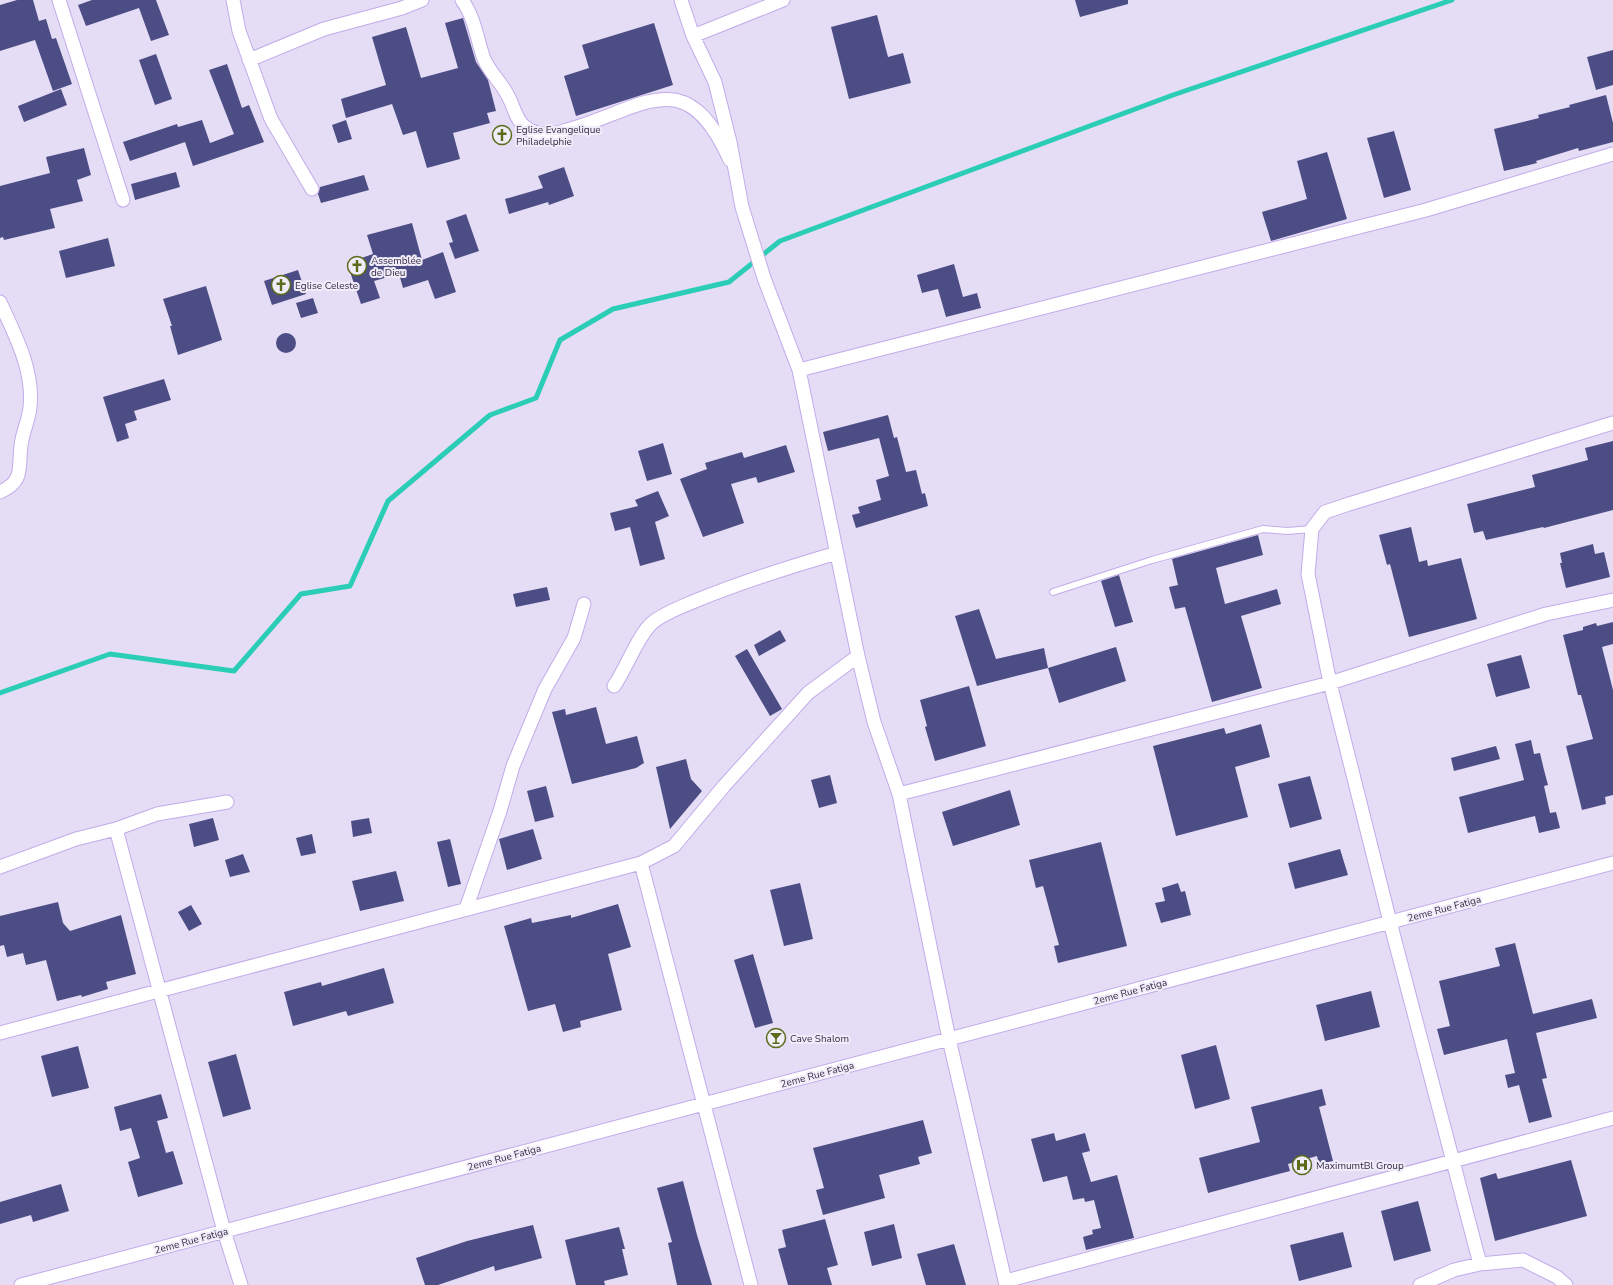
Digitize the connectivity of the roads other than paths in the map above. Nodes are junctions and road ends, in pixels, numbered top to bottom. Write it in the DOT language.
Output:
graph roads {
  1 [pos="59,0"];
  2 [pos="233,0"];
  3 [pos="422,0"];
  4 [pos="462,0"];
  5 [pos="681,0"];
  6 [pos="779,1"];
  7 [pos="693,36"];
  8 [pos="249,60"];
  9 [pos="1613,154"];
  10 [pos="736,176"];
  11 [pos="312,189"];
  12 [pos="123,200"];
  13 [pos="0,302"];
  14 [pos="799,370"];
  15 [pos="1613,423"];
  16 [pos="0,492"];
  17 [pos="1312,529"];
  18 [pos="837,553"];
  19 [pos="1053,592"];
  20 [pos="1613,600"];
  21 [pos="584,604"];
  22 [pos="858,656"];
  23 [pos="1330,683"];
  24 [pos="614,686"];
  25 [pos="899,794"];
  26 [pos="227,802"];
  27 [pos="116,829"];
  28 [pos="641,863"];
  29 [pos="1613,863"];
  30 [pos="0,867"];
  31 [pos="466,909"];
  32 [pos="1390,922"];
  33 [pos="160,990"];
  34 [pos="0,1033"];
  35 [pos="949,1039"];
  36 [pos="704,1104"];
  37 [pos="1613,1118"];
  38 [pos="1454,1161"];
  39 [pos="224,1231"];
  40 [pos="1480,1264"];
  41 [pos="1006,1283"];
  42 [pos="21,1285"];
  43 [pos="241,1285"];
  44 [pos="751,1285"];
  45 [pos="1420,1285"];
  46 [pos="1566,1285"];
  1 -- 12 [label="street"];
  2 -- 8 [label="street"];
  3 -- 8 [label="street"];
  4 -- 10 [label="street"];
  5 -- 7 [label="street"];
  6 -- 7 [label="street"];
  7 -- 10 [label="street"];
  8 -- 11 [label="street"];
  9 -- 14 [label="street"];
  10 -- 14 [label="street"];
  13 -- 16 [label="street"];
  14 -- 18 [label="street"];
  15 -- 17 [label="street"];
  17 -- 19 [label="lane"];
  17 -- 23 [label="street"];
  18 -- 22 [label="street"];
  18 -- 24 [label="street"];
  20 -- 23 [label="street"];
  21 -- 31 [label="street"];
  22 -- 25 [label="street"];
  22 -- 28 [label="street"];
  23 -- 25 [label="street"];
  23 -- 32 [label="street"];
  25 -- 35 [label="street"];
  26 -- 27 [label="street"];
  27 -- 30 [label="street"];
  27 -- 33 [label="street"];
  28 -- 31 [label="street"];
  28 -- 36 [label="street"];
  29 -- 32 [label="street, 2eme Rue Fatiga"];
  31 -- 33 [label="street"];
  32 -- 35 [label="street, 2eme Rue Fatiga"];
  32 -- 38 [label="street"];
  33 -- 34 [label="street"];
  33 -- 39 [label="street"];
  35 -- 36 [label="street, 2eme Rue Fatiga"];
  35 -- 41 [label="street"];
  36 -- 39 [label="street, 2eme Rue Fatiga"];
  36 -- 44 [label="street"];
  37 -- 38 [label="street"];
  38 -- 40 [label="street"];
  38 -- 41 [label="street"];
  39 -- 42 [label="street, 2eme Rue Fatiga"];
  39 -- 43 [label="street"];
  40 -- 45 [label="street"];
  40 -- 46 [label="street"];
}
